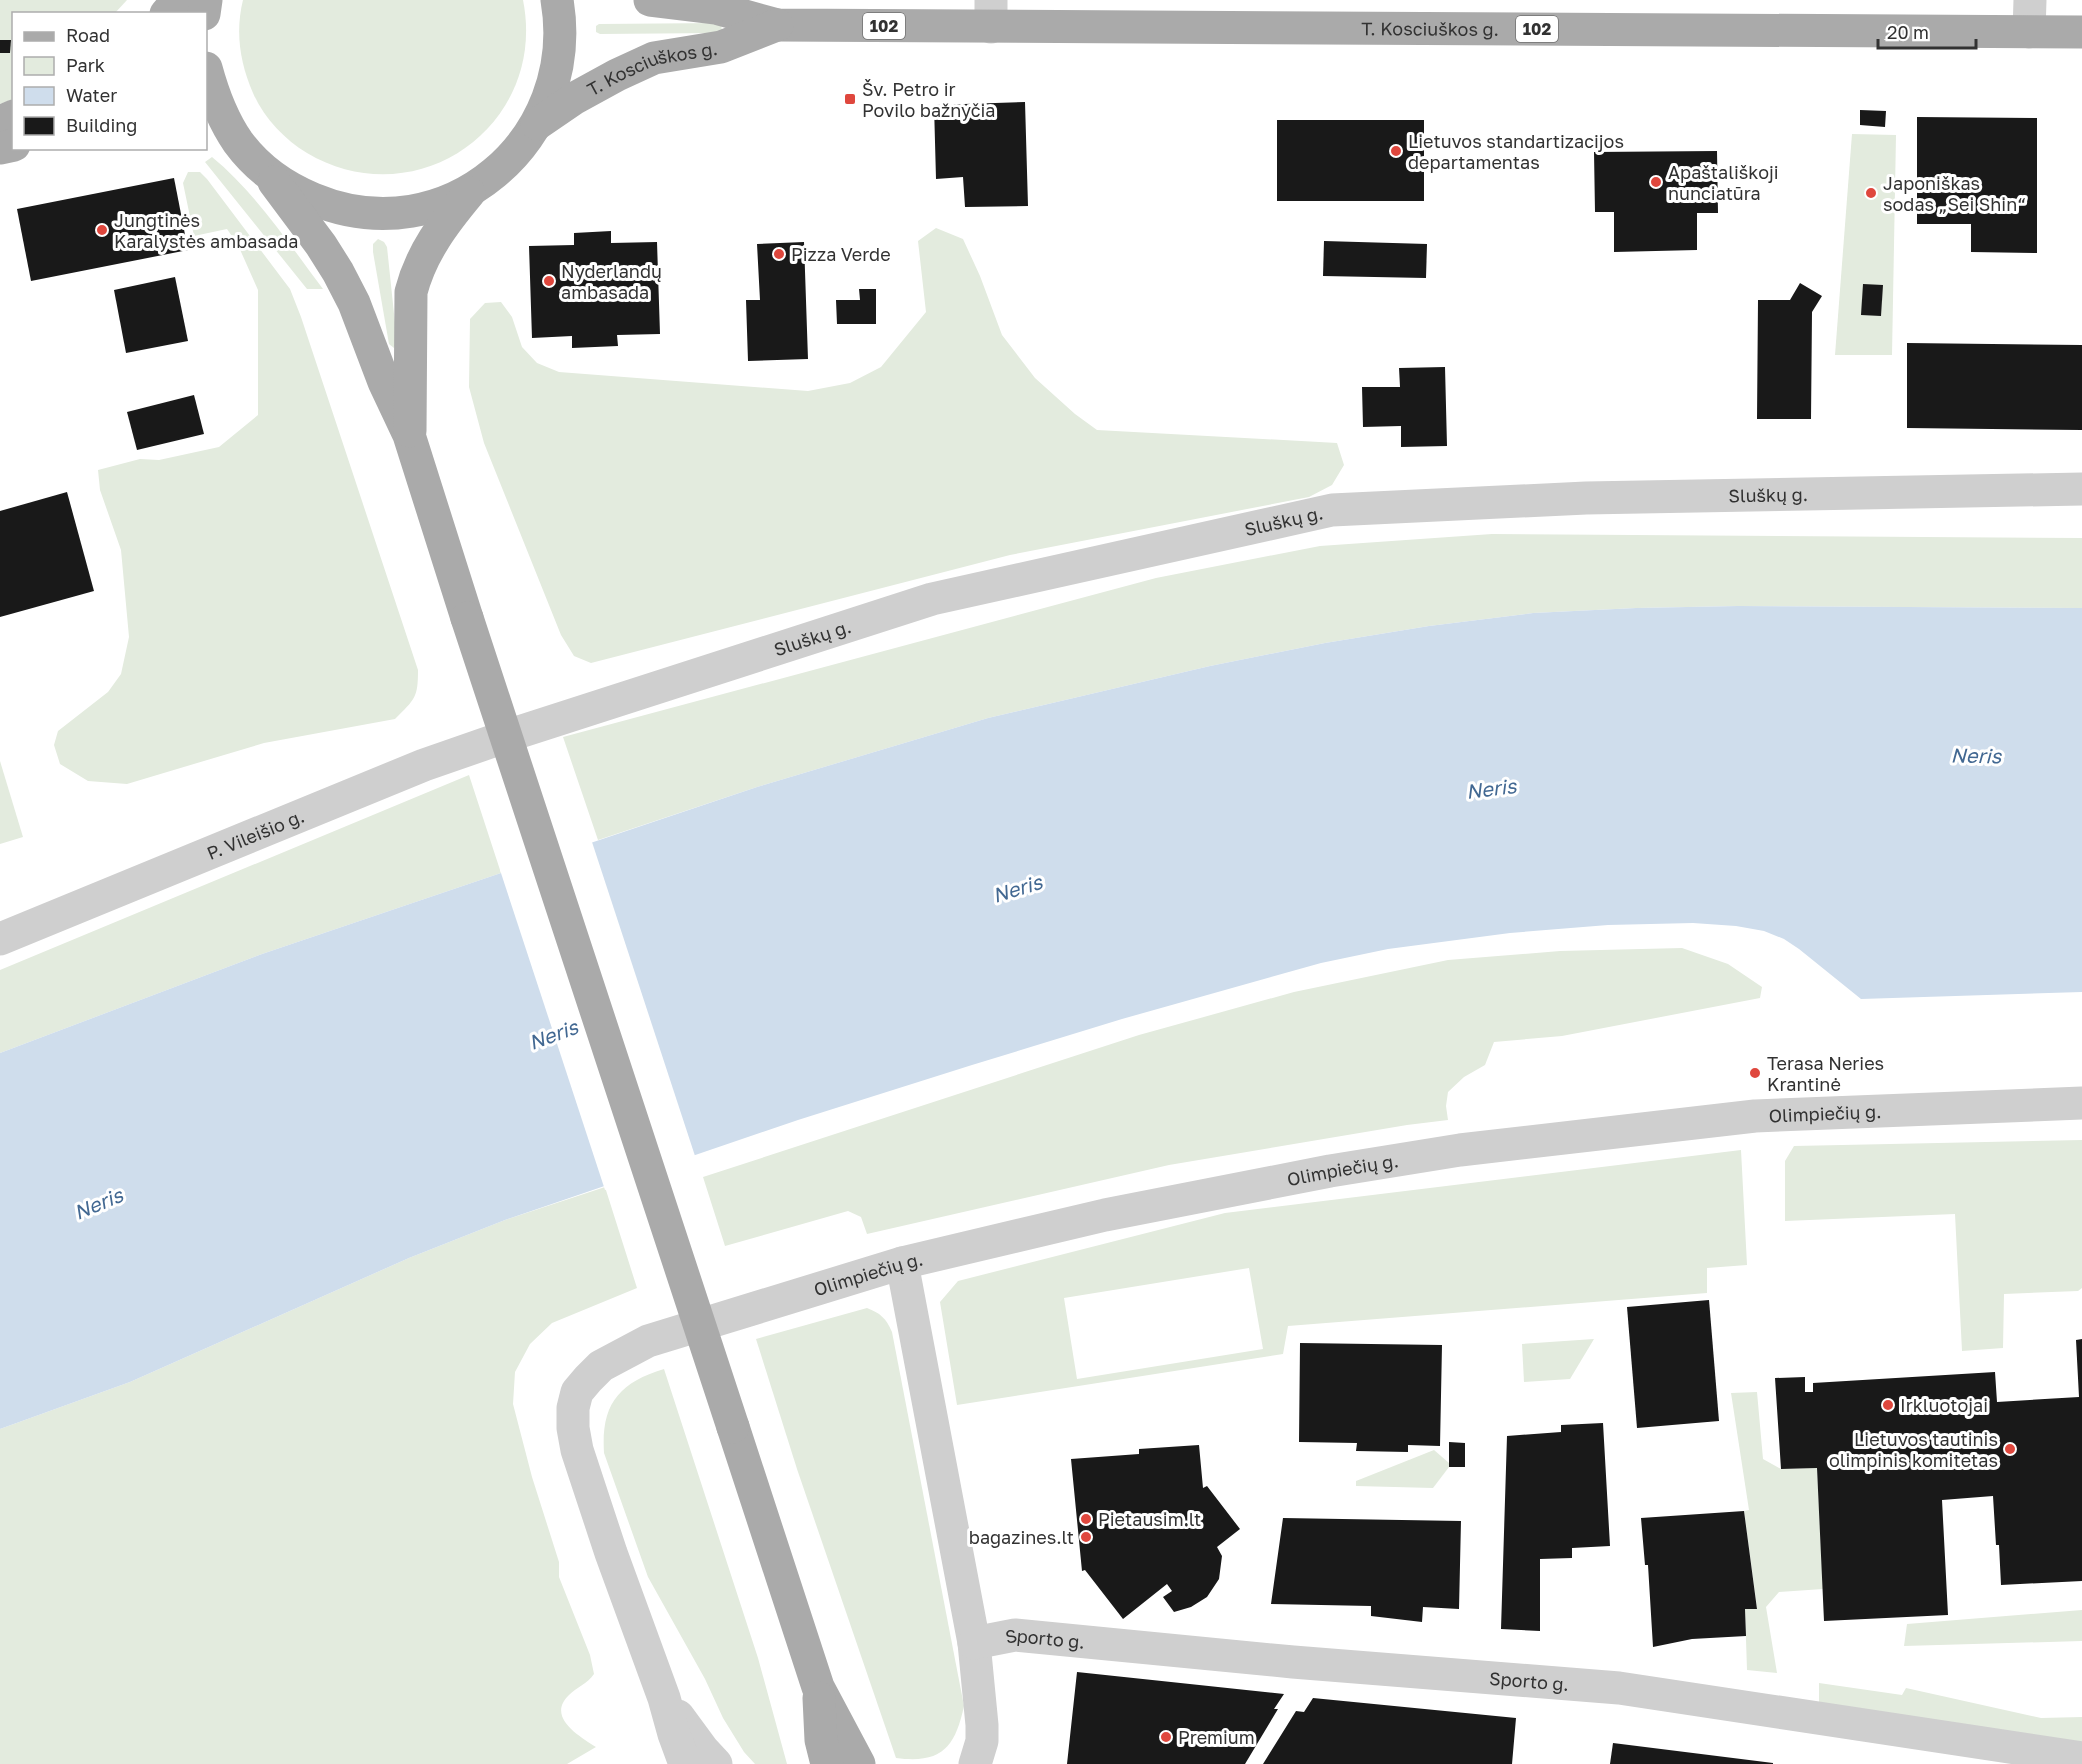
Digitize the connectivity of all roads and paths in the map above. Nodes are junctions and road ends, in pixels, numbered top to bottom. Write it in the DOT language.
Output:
graph roads {
  1 [pos="178,0"];
  2 [pos="557,0"];
  3 [pos="650,0"];
  4 [pos="168,12"];
  5 [pos="991,13"];
  6 [pos="2030,16"];
  7 [pos="777,25"];
  8 [pos="2082,32"];
  9 [pos="207,72"];
  10 [pos="214,112"];
  11 [pos="537,124"];
  12 [pos="268,173"];
  13 [pos="472,190"];
  14 [pos="409,435"];
  15 [pos="2082,489"];
  16 [pos="513,734"];
  17 [pos="0,939"];
  18 [pos="2082,1103"];
  19 [pos="902,1263"];
  20 [pos="974,1643"];
  21 [pos="819,1687"];
  22 [pos="664,1698"];
  23 [pos="821,1756"];
  24 [pos="2082,1758"];
  25 [pos="972,1760"];
  26 [pos="685,1764"];
  27 [pos="716,1764"];
  28 [pos="859,1764"];
  1 -- 4 [label="main road"];
  2 -- 11 [label="main road"];
  3 -- 7 [label="main road, T. Kosciuškos g."];
  5 -- 6 [label="main road, T. Kosciuškos g. / 102"];
  5 -- 7 [label="main road, T. Kosciuškos g. / 102"];
  6 -- 8 [label="main road, T. Kosciuškos g. / 102"];
  7 -- 11 [label="main road, T. Kosciuškos g."];
  9 -- 10 [label="main road"];
  10 -- 12 [label="main road"];
  11 -- 13 [label="main road"];
  12 -- 13 [label="main road"];
  12 -- 14 [label="main road"];
  13 -- 14 [label="main road"];
  14 -- 21 [label="main road, bridge"];
  15 -- 16 [label="street, Sluškų g."];
  16 -- 17 [label="street, P. Vileišio g."];
  18 -- 19 [label="street, Olimpiečių g."];
  19 -- 20 [label="street"];
  19 -- 22 [label="street, Olimpiečių g."];
  20 -- 24 [label="street, Sporto g."];
  20 -- 25 [label="street"];
  21 -- 23 [label="main road"];
  21 -- 28 [label="main road"];
  22 -- 26 [label="street"];
  22 -- 27 [label="street"];
}
